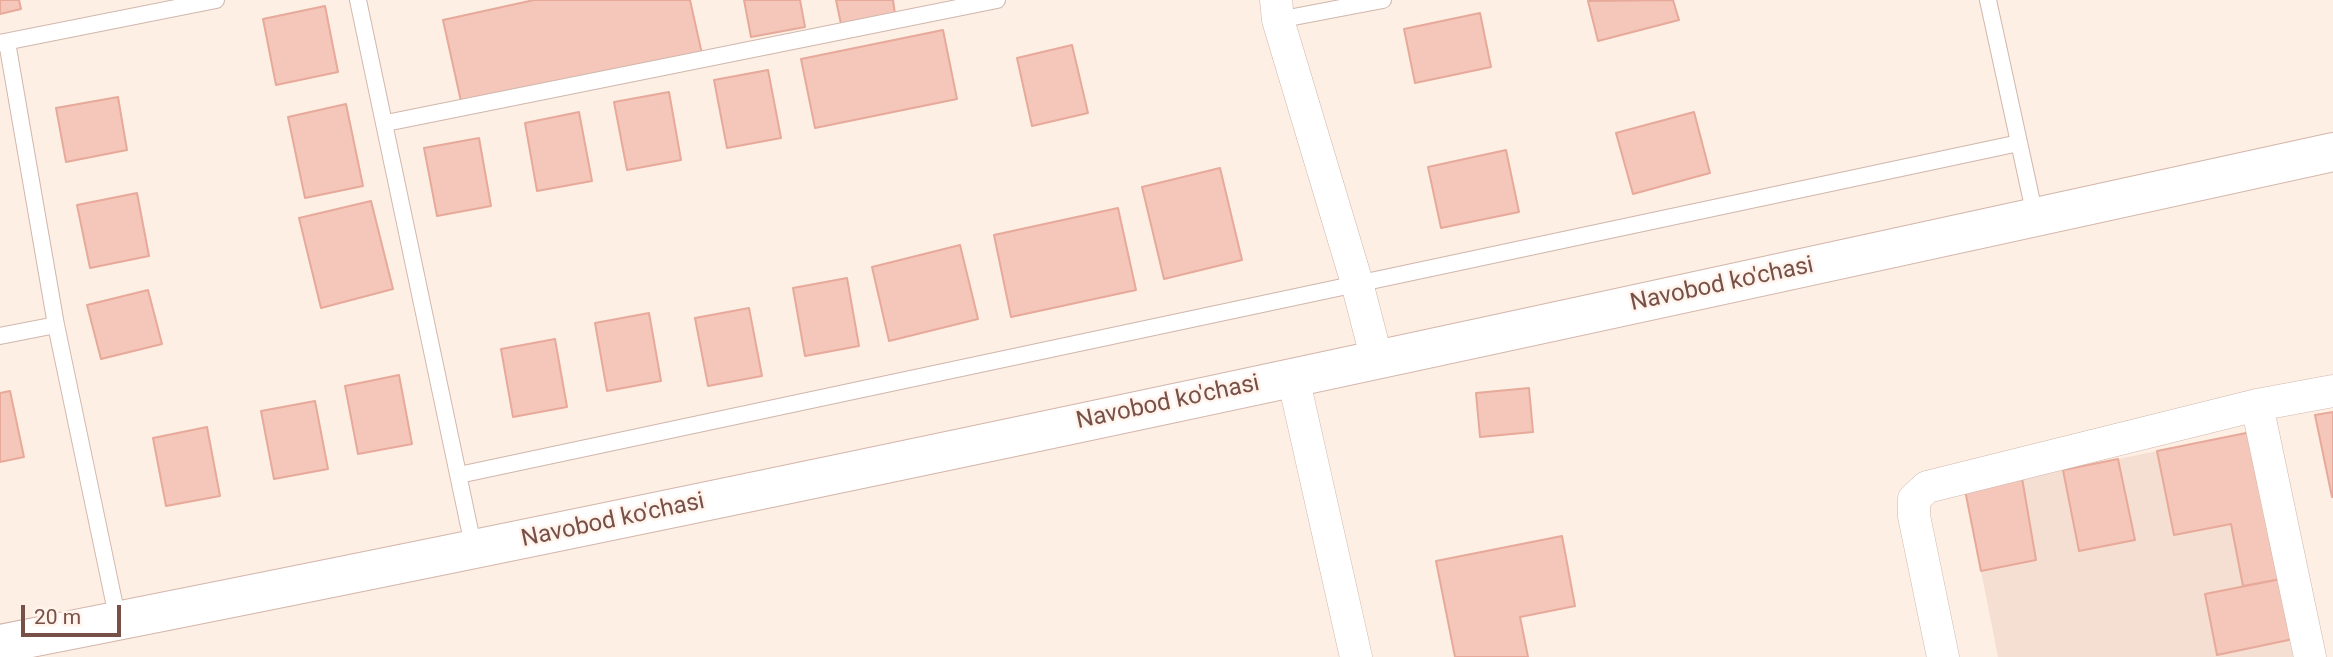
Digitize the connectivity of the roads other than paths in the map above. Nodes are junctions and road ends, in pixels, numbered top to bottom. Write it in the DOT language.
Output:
graph roads {
  1 [pos="216,0"];
  2 [pos="358,0"];
  3 [pos="997,0"];
  4 [pos="1383,0"];
  5 [pos="1988,0"];
  6 [pos="1277,10"];
  7 [pos="3,43"];
  8 [pos="386,123"];
  9 [pos="2019,144"];
  10 [pos="2333,152"];
  11 [pos="2036,217"];
  12 [pos="1357,283"];
  13 [pos="56,325"];
  14 [pos="0,336"];
  15 [pos="1377,360"];
  16 [pos="1293,377"];
  17 [pos="2333,391"];
  18 [pos="2257,405"];
  19 [pos="458,475"];
  20 [pos="474,550"];
  21 [pos="118,621"];
  22 [pos="0,644"];
  23 [pos="1356,657"];
  24 [pos="1943,657"];
  25 [pos="2310,657"];
  1 -- 7 [label="lane"];
  2 -- 8 [label="lane"];
  3 -- 8 [label="lane"];
  4 -- 6 [label="lane"];
  5 -- 9 [label="lane"];
  6 -- 12 [label="street"];
  7 -- 13 [label="lane"];
  8 -- 19 [label="lane"];
  9 -- 11 [label="lane"];
  9 -- 12 [label="lane"];
  10 -- 11 [label="street, Navobod ko'chasi"];
  11 -- 15 [label="street, Navobod ko'chasi"];
  12 -- 15 [label="street"];
  12 -- 19 [label="lane"];
  13 -- 14 [label="lane"];
  13 -- 21 [label="lane"];
  15 -- 16 [label="street, Navobod ko'chasi"];
  16 -- 20 [label="street, Navobod ko'chasi"];
  16 -- 23 [label="street"];
  17 -- 18 [label="street"];
  18 -- 24 [label="street"];
  18 -- 25 [label="street"];
  19 -- 20 [label="lane"];
  20 -- 21 [label="street, Navobod ko'chasi"];
  21 -- 22 [label="street, Navobod ko'chasi"];
}
